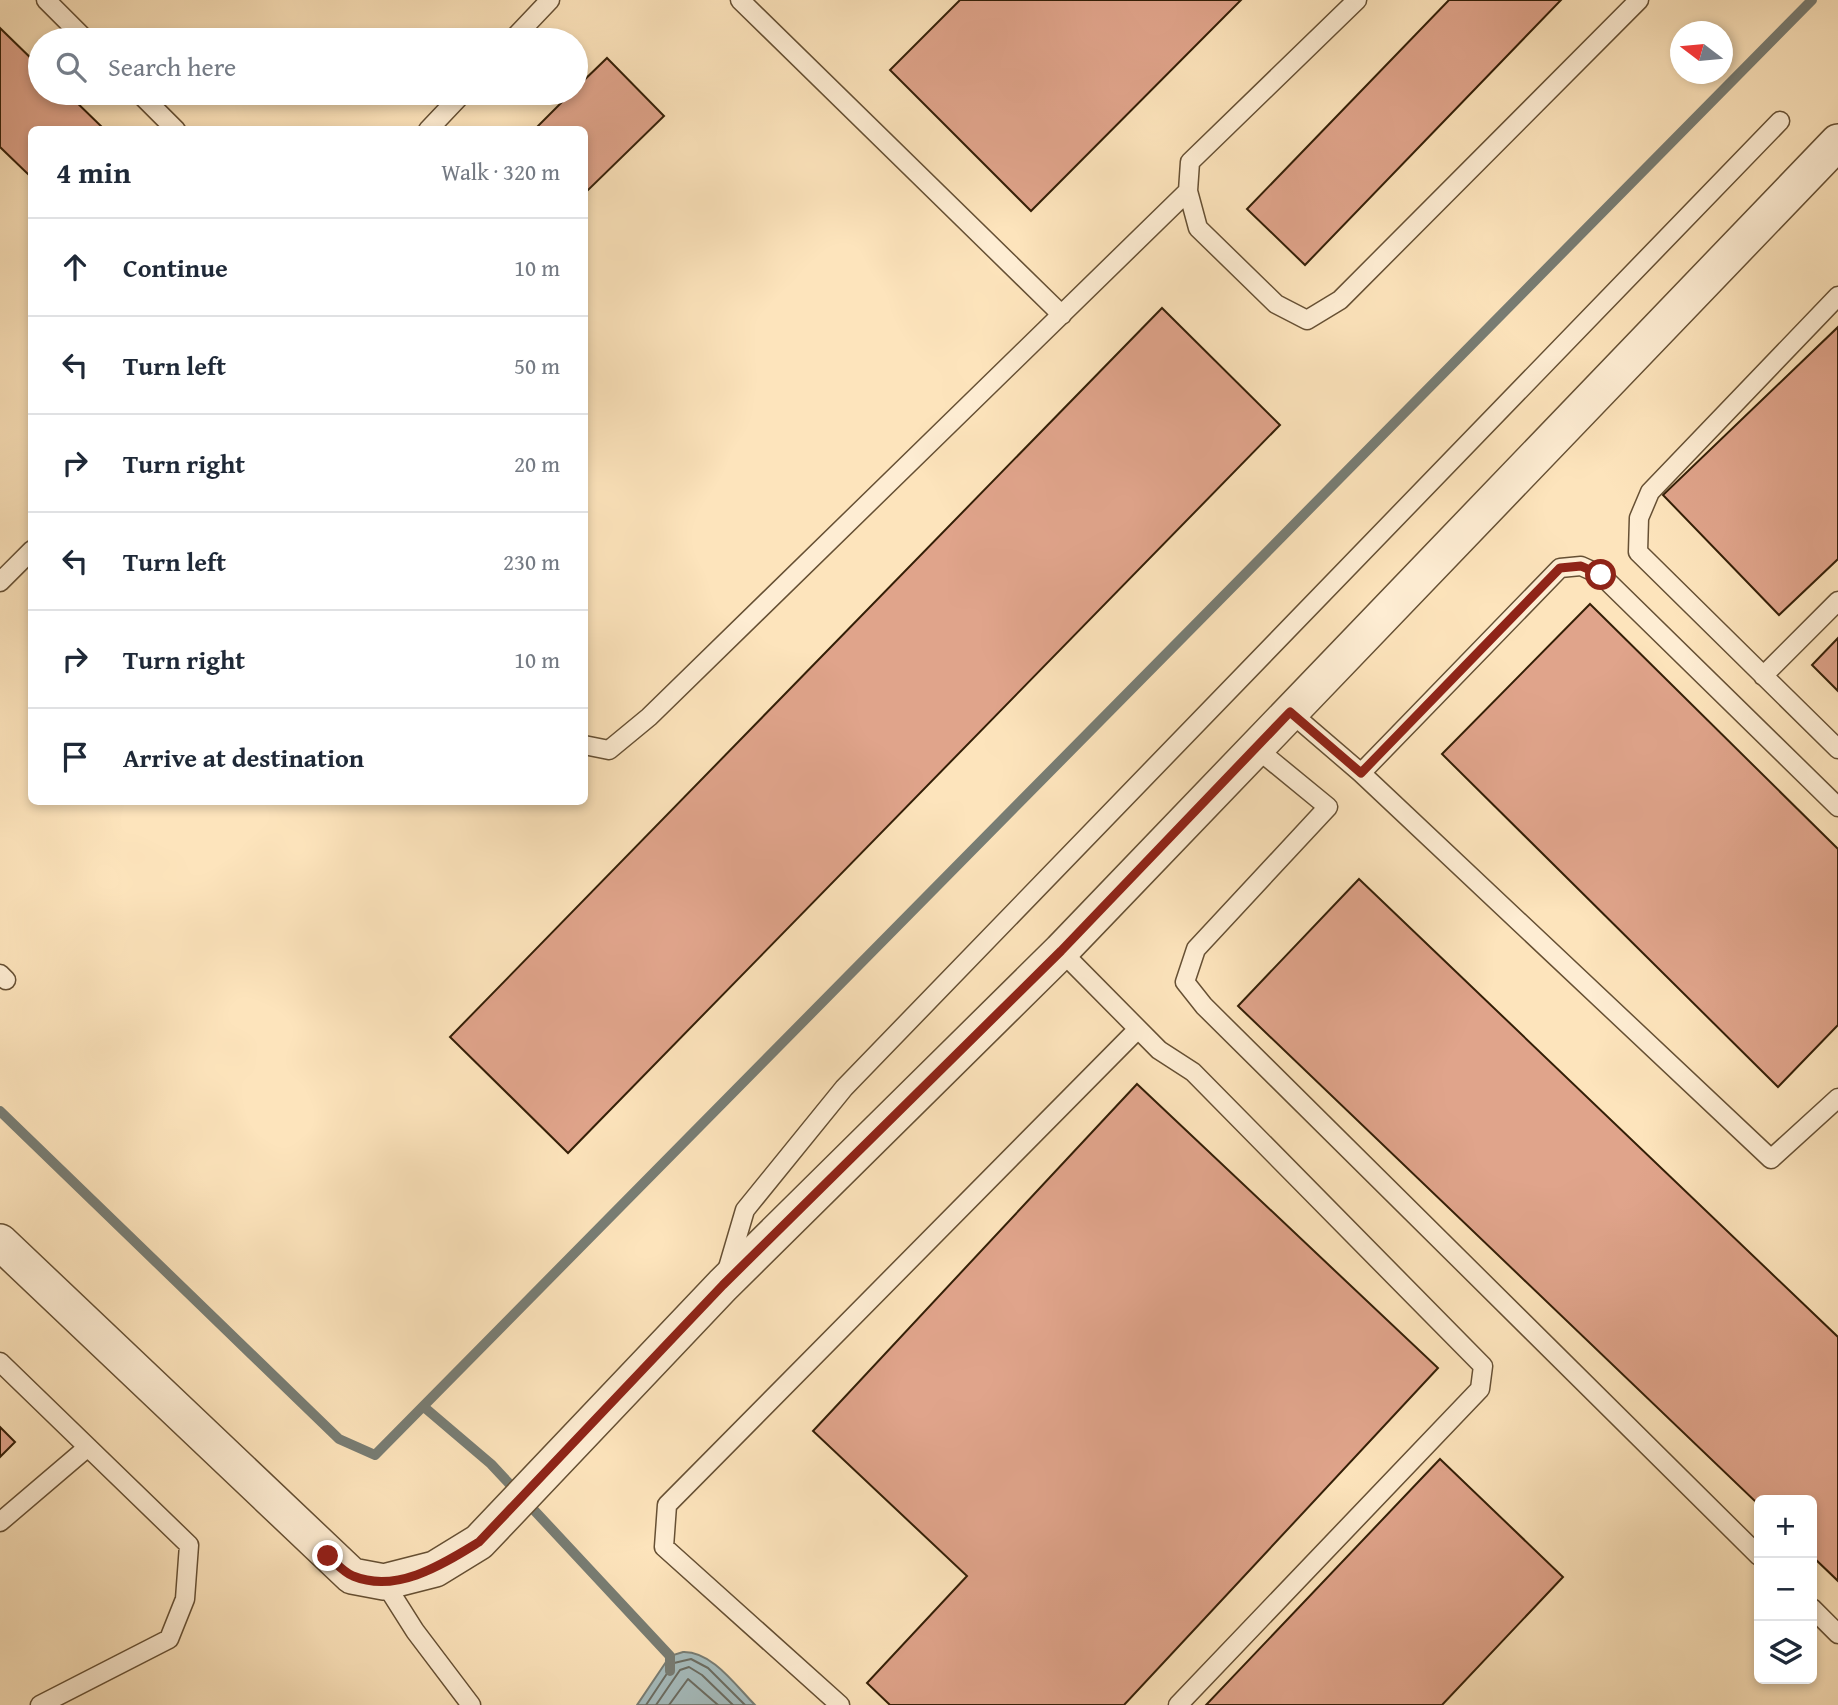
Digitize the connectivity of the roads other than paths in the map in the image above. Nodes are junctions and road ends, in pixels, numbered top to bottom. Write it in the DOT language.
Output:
graph roads {
  1 [pos="46,0"];
  2 [pos="550,0"];
  3 [pos="740,0"];
  4 [pos="1357,0"];
  5 [pos="1639,0"];
  6 [pos="74,28"];
  7 [pos="523,28"];
  8 [pos="151,105"];
  9 [pos="452,105"];
  10 [pos="1780,121"];
  11 [pos="172,126"];
  12 [pos="432,126"];
  13 [pos="1838,142"];
  14 [pos="1188,191"];
  15 [pos="1838,296"];
  16 [pos="1062,315"];
  17 [pos="28,554"];
  18 [pos="0,582"];
  19 [pos="1838,601"];
  20 [pos="1763,676"];
  21 [pos="1290,712"];
  22 [pos="588,747"];
  23 [pos="1256,748"];
  24 [pos="1838,749"];
  25 [pos="1361,773"];
  26 [pos="1838,807"];
  27 [pos="1061,951"];
  28 [pos="1138,1029"];
  29 [pos="1838,1098"];
  30 [pos="0,1242"];
  31 [pos="723,1285"];
  32 [pos="0,1362"];
  33 [pos="88,1447"];
  34 [pos="0,1522"];
  35 [pos="1754,1551"];
  36 [pos="384,1582"];
  37 [pos="1817,1613"];
  38 [pos="1838,1634"];
  39 [pos="40,1705"];
  40 [pos="471,1705"];
  41 [pos="840,1705"];
  42 [pos="1178,1705"];
  1 -- 6 [label="lane"];
  2 -- 7 [label="lane"];
  3 -- 16 [label="lane"];
  4 -- 14 [label="lane"];
  5 -- 14 [label="lane"];
  8 -- 11 [label="lane"];
  9 -- 12 [label="lane"];
  10 -- 31 [label="lane"];
  13 -- 21 [label="street"];
  14 -- 16 [label="lane"];
  15 -- 20 [label="lane"];
  16 -- 22 [label="lane"];
  17 -- 18 [label="lane"];
  19 -- 20 [label="lane"];
  20 -- 24 [label="lane"];
  21 -- 23 [label="street"];
  21 -- 25 [label="lane"];
  23 -- 27 [label="street"];
  23 -- 35 [label="lane"];
  25 -- 26 [label="lane"];
  25 -- 29 [label="lane"];
  27 -- 28 [label="lane"];
  27 -- 31 [label="street"];
  28 -- 41 [label="lane"];
  28 -- 42 [label="lane"];
  30 -- 36 [label="street"];
  31 -- 36 [label="street"];
  32 -- 33 [label="lane"];
  33 -- 34 [label="lane"];
  33 -- 39 [label="lane"];
  36 -- 40 [label="lane"];
  37 -- 38 [label="lane"];
}
